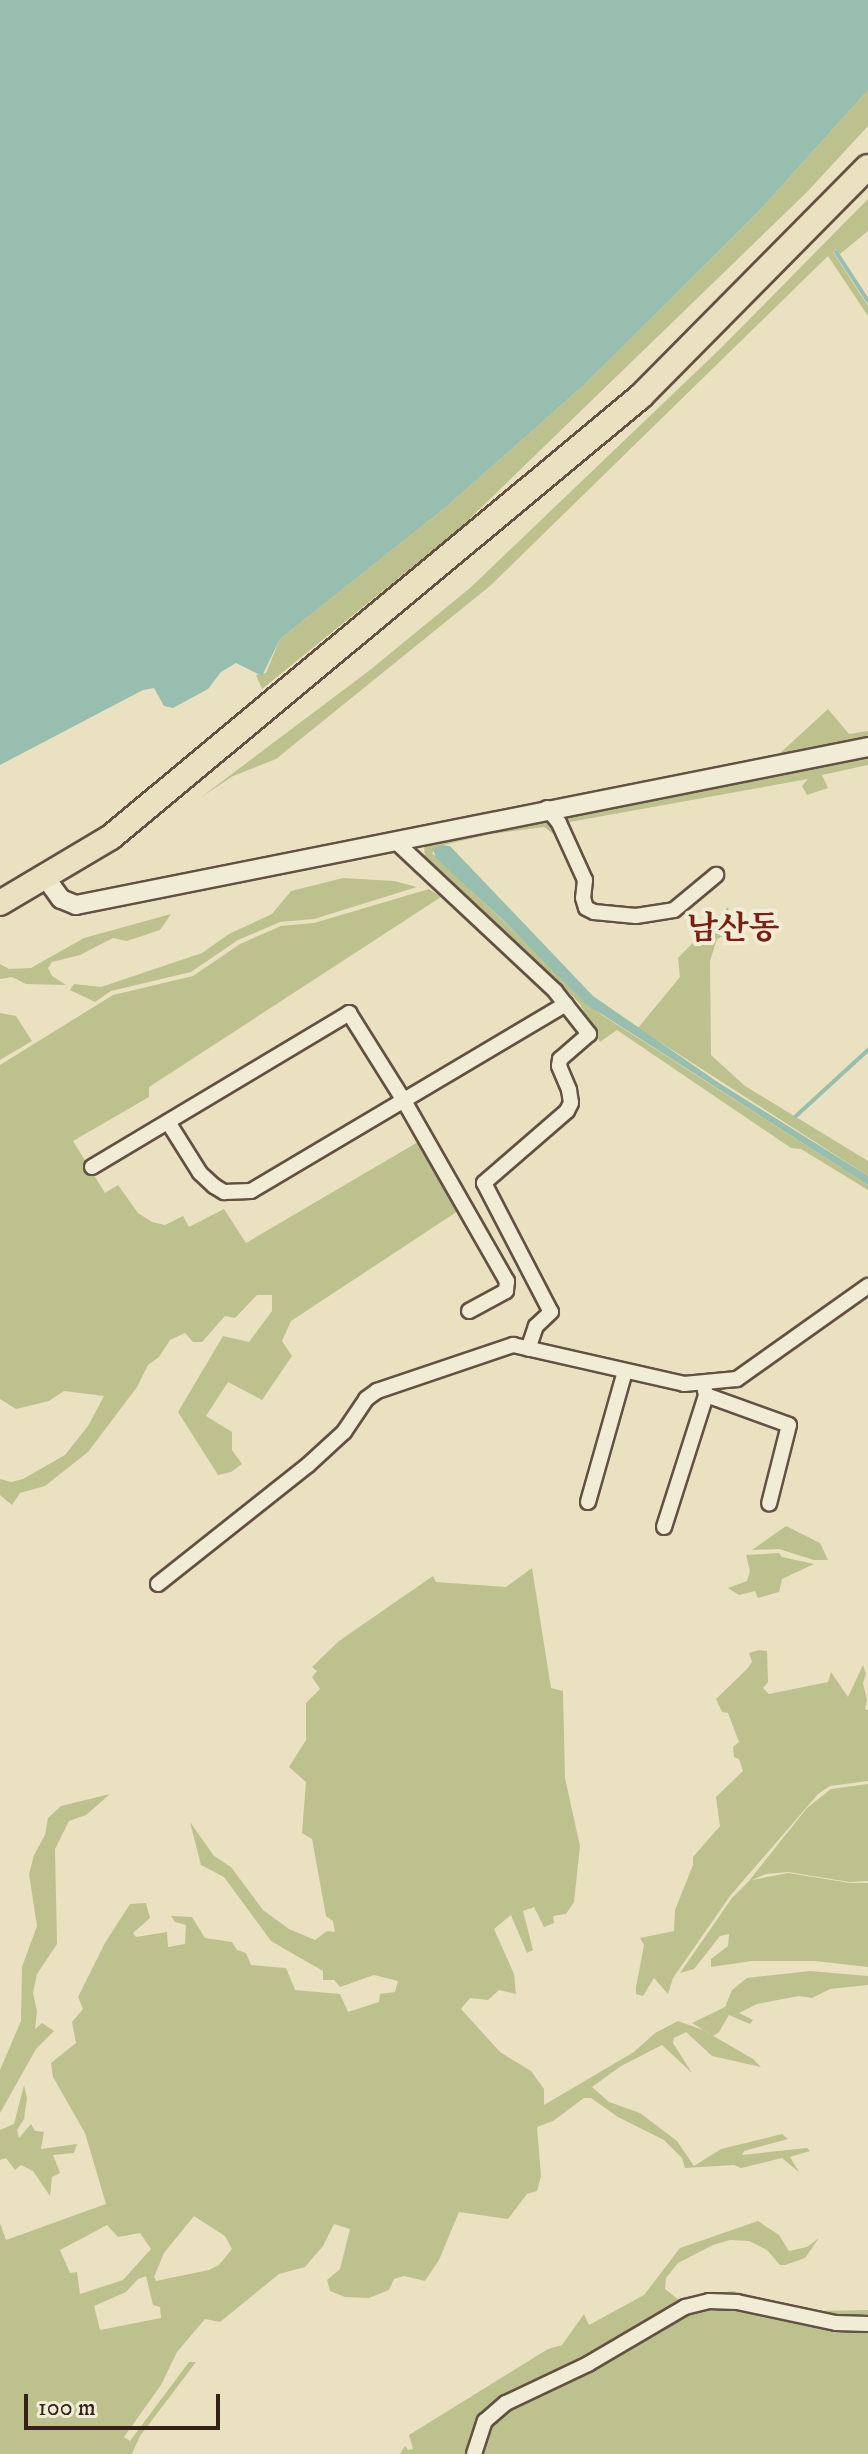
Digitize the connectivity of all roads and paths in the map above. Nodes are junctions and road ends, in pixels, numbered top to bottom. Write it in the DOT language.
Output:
graph roads {
  1 [pos="868,167"];
  2 [pos="868,747"];
  3 [pos="547,808"];
  4 [pos="396,842"];
  5 [pos="716,875"];
  6 [pos="45,877"];
  7 [pos="0,903"];
  8 [pos="566,1004"];
  9 [pos="403,1099"];
  10 [pos="168,1122"];
  11 [pos="92,1167"];
  12 [pos="868,1286"];
  13 [pos="469,1311"];
  14 [pos="528,1349"];
  15 [pos="625,1371"];
  16 [pos="705,1390"];
  17 [pos="588,1502"];
  18 [pos="769,1504"];
  19 [pos="664,1527"];
  20 [pos="158,1584"];
  21 [pos="868,2324"];
  22 [pos="474,2454"];
  1 -- 6 [label="highway"];
  2 -- 3 [label="main road"];
  3 -- 4 [label="main road"];
  3 -- 5 [label="street"];
  4 -- 6 [label="main road"];
  4 -- 8 [label="street"];
  6 -- 7 [label="highway"];
  8 -- 9 [label="street"];
  8 -- 14 [label="street"];
  9 -- 10 [label="street"];
  9 -- 10 [label="street"];
  9 -- 13 [label="street"];
  10 -- 11 [label="street"];
  12 -- 16 [label="street"];
  14 -- 15 [label="street"];
  14 -- 20 [label="street"];
  15 -- 16 [label="street"];
  15 -- 17 [label="street"];
  16 -- 18 [label="street"];
  16 -- 19 [label="street"];
  21 -- 22 [label="street"];
}
